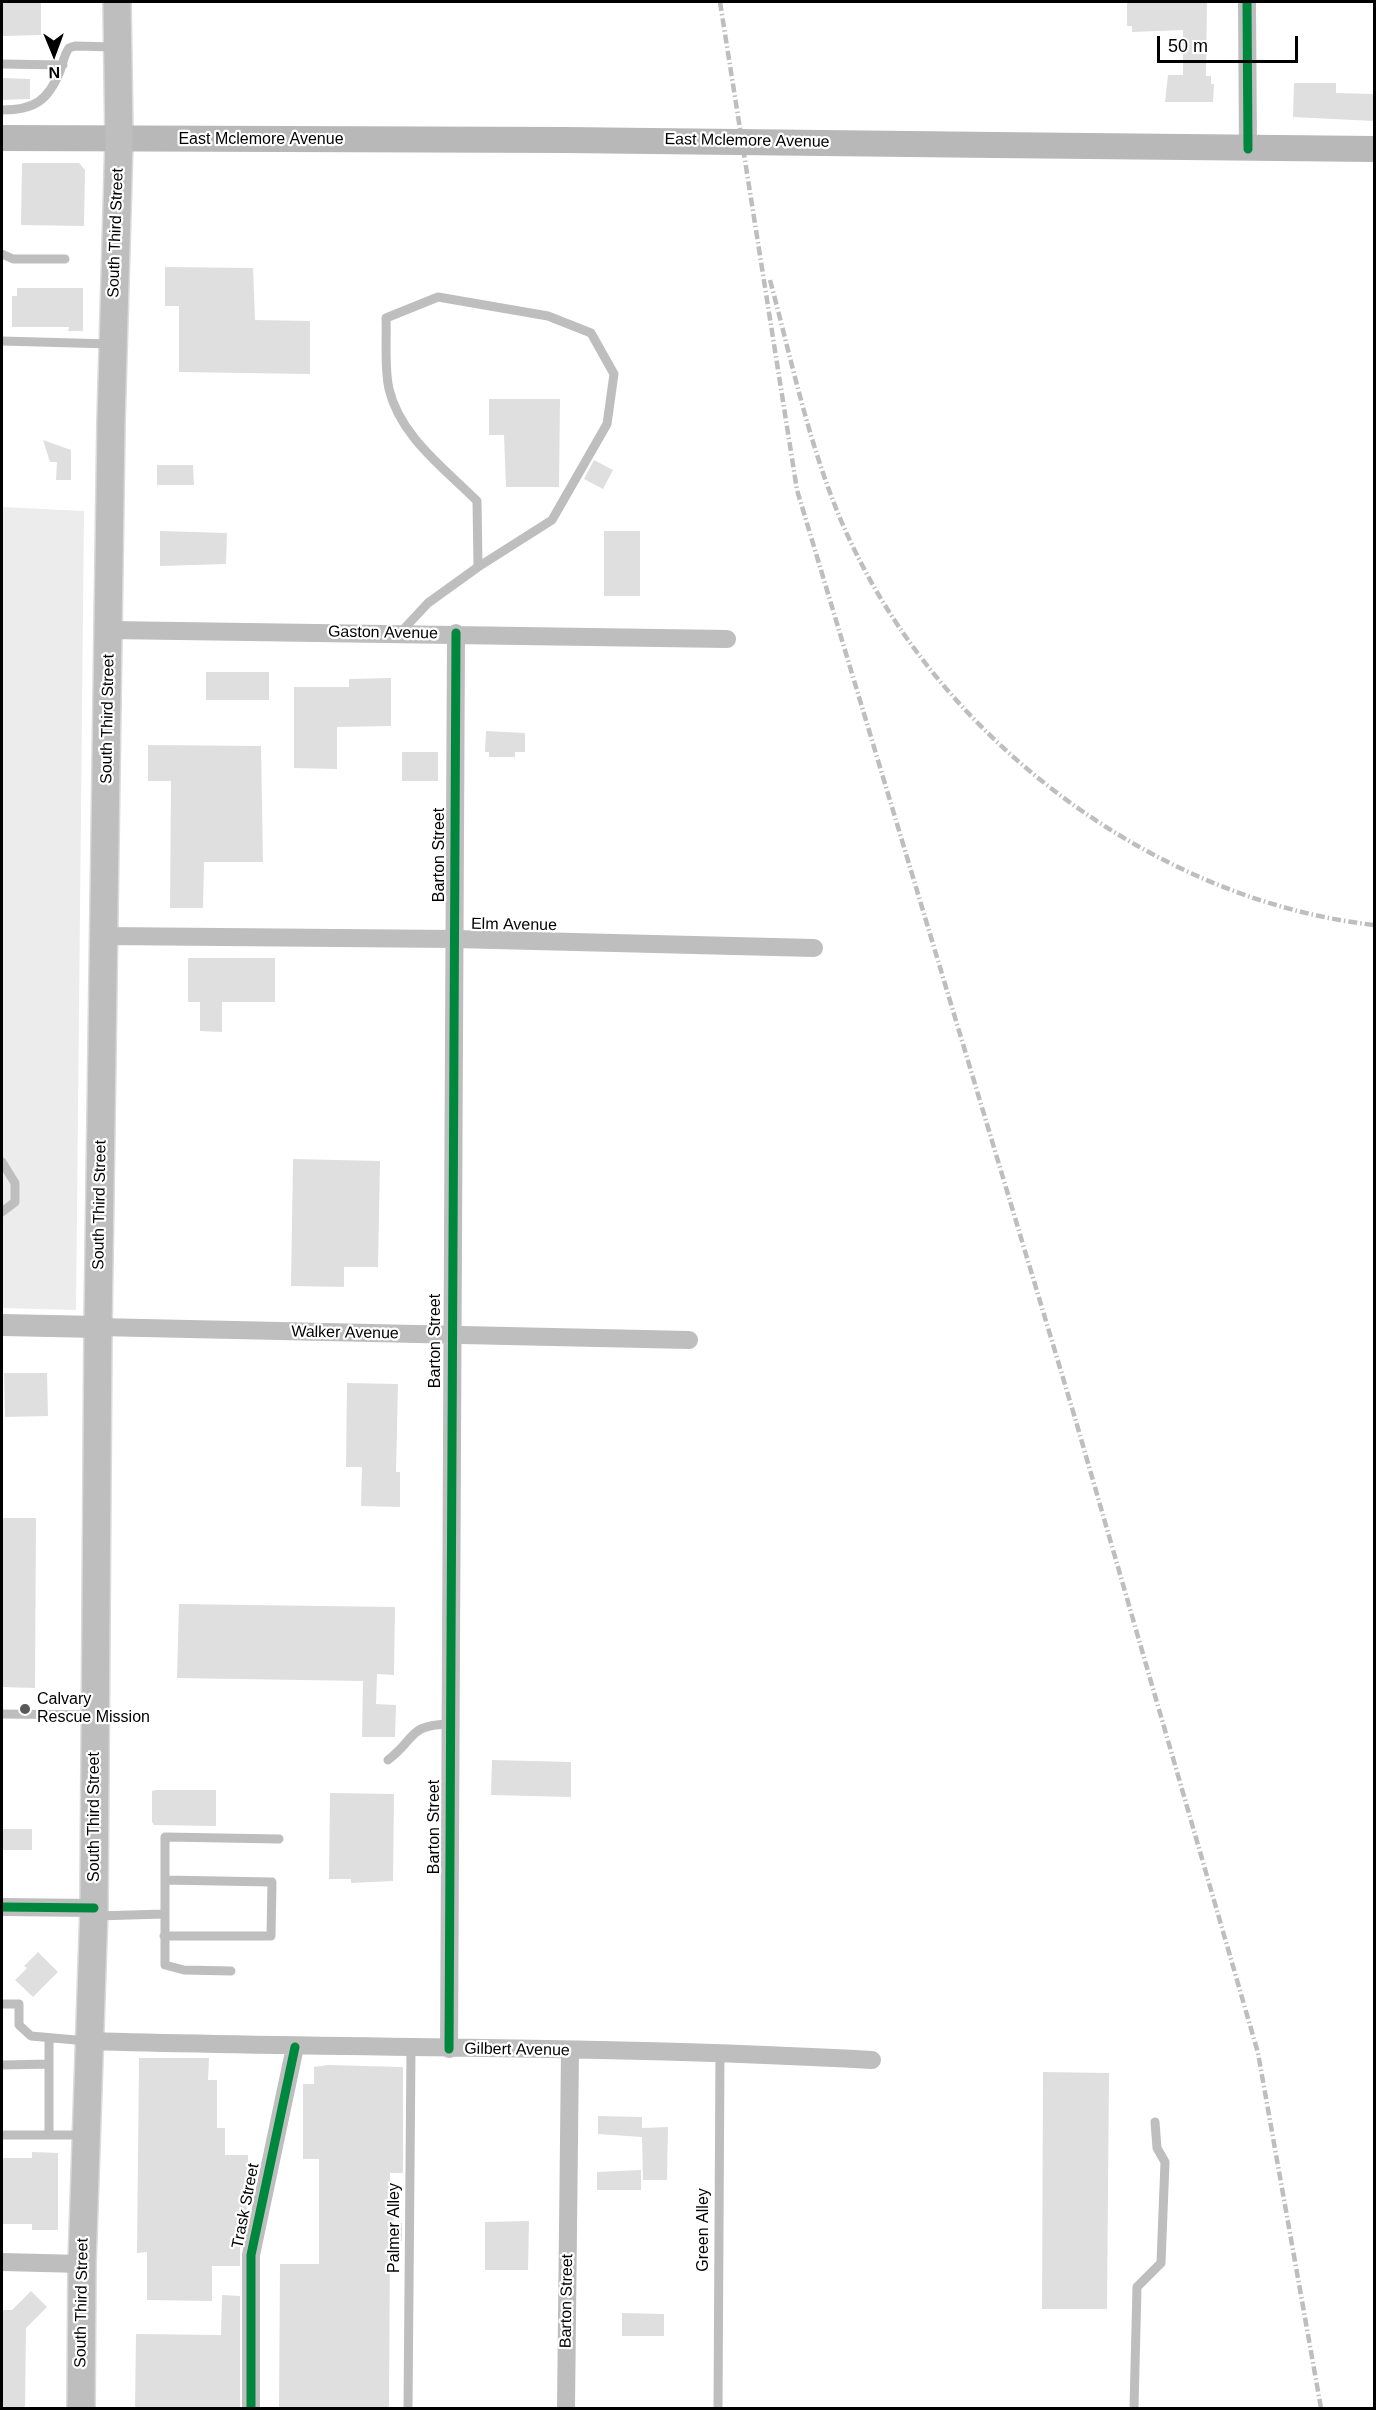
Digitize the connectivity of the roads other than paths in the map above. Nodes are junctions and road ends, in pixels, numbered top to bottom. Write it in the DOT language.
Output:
graph roads {
  1 [pos="117,2"];
  2 [pos="1246,2"];
  3 [pos="118,47"];
  4 [pos="2,64"];
  5 [pos="63,64"];
  6 [pos="2,110"];
  7 [pos="2,138"];
  8 [pos="118,140"];
  9 [pos="1248,149"];
  10 [pos="1374,149"];
  11 [pos="2,254"];
  12 [pos="65,259"];
  13 [pos="2,341"];
  14 [pos="113,344"];
  15 [pos="478,567"];
  16 [pos="110,630"];
  17 [pos="400,633"];
  18 [pos="456,633"];
  19 [pos="727,639"];
  20 [pos="104,936"];
  21 [pos="455,939"];
  22 [pos="814,948"];
  23 [pos="2,1162"];
  24 [pos="2,1212"];
  25 [pos="2,1325"];
  26 [pos="98,1327"];
  27 [pos="451,1335"];
  28 [pos="689,1340"];
  29 [pos="2,1714"];
  30 [pos="95,1715"];
  31 [pos="450,1724"];
  32 [pos="388,1760"];
  33 [pos="279,1839"];
  34 [pos="165,1880"];
  35 [pos="2,1907"];
  36 [pos="94,1912"];
  37 [pos="165,1914"];
  38 [pos="164,1936"];
  39 [pos="231,1971"];
  40 [pos="2,2004"];
  41 [pos="49,2039"];
  42 [pos="90,2041"];
  43 [pos="295,2047"];
  44 [pos="411,2049"];
  45 [pos="449,2049"];
  46 [pos="570,2050"];
  47 [pos="720,2051"];
  48 [pos="872,2060"];
  49 [pos="2,2064"];
  50 [pos="49,2064"];
  51 [pos="1155,2122"];
  52 [pos="2,2135"];
  53 [pos="49,2135"];
  54 [pos="87,2135"];
  55 [pos="2,2262"];
  56 [pos="82,2264"];
  57 [pos="81,2409"];
  58 [pos="251,2409"];
  59 [pos="408,2409"];
  60 [pos="566,2409"];
  61 [pos="718,2409"];
  62 [pos="1134,2409"];
  1 -- 3 [label="main road, South Third Street"];
  2 -- 9 [label="street"];
  3 -- 5 [label="lane"];
  3 -- 8 [label="main road, South Third Street"];
  4 -- 5 [label="lane"];
  5 -- 6 [label="lane"];
  7 -- 8 [label="main road"];
  8 -- 9 [label="main road, East Mclemore Avenue, bridge"];
  8 -- 14 [label="main road, South Third Street"];
  9 -- 10 [label="main road, East Mclemore Avenue"];
  11 -- 12 [label="lane"];
  13 -- 14 [label="lane"];
  14 -- 16 [label="main road, South Third Street"];
  15 -- 15 [label="lane"];
  15 -- 17 [label="lane"];
  16 -- 17 [label="street, Gaston Avenue"];
  16 -- 20 [label="main road, South Third Street"];
  17 -- 18 [label="street, Gaston Avenue"];
  18 -- 19 [label="street, Gaston Avenue"];
  18 -- 21 [label="street, Barton Street"];
  20 -- 21 [label="street, Elm Avenue"];
  20 -- 26 [label="main road, South Third Street"];
  21 -- 22 [label="street, Elm Avenue"];
  21 -- 27 [label="street, Barton Street"];
  23 -- 24 [label="lane"];
  25 -- 26 [label="street, Walker Avenue"];
  26 -- 27 [label="street, Walker Avenue"];
  26 -- 30 [label="main road, South Third Street"];
  27 -- 28 [label="street, Walker Avenue"];
  27 -- 31 [label="street, Barton Street"];
  29 -- 30 [label="lane"];
  30 -- 36 [label="main road, South Third Street"];
  31 -- 32 [label="lane"];
  31 -- 45 [label="street, Barton Street"];
  33 -- 34 [label="lane"];
  34 -- 37 [label="lane"];
  34 -- 38 [label="lane"];
  35 -- 36 [label="street"];
  36 -- 37 [label="lane"];
  36 -- 42 [label="main road, South Third Street"];
  37 -- 38 [label="lane"];
  38 -- 39 [label="lane"];
  40 -- 41 [label="lane"];
  41 -- 42 [label="lane"];
  41 -- 50 [label="lane"];
  42 -- 43 [label="street, Gilbert Avenue"];
  42 -- 54 [label="main road, South Third Street"];
  43 -- 44 [label="street, Gilbert Avenue"];
  43 -- 58 [label="street, Trask Street"];
  44 -- 45 [label="street, Gilbert Avenue"];
  44 -- 59 [label="lane, Palmer Alley"];
  45 -- 46 [label="street, Gilbert Avenue"];
  46 -- 47 [label="street, Gilbert Avenue"];
  46 -- 60 [label="street, Barton Street"];
  47 -- 48 [label="street, Gilbert Avenue"];
  47 -- 61 [label="lane, Green Alley"];
  49 -- 50 [label="lane"];
  50 -- 53 [label="lane"];
  51 -- 62 [label="lane"];
  52 -- 53 [label="lane"];
  53 -- 54 [label="lane"];
  54 -- 56 [label="main road, South Third Street"];
  55 -- 56 [label="street"];
  56 -- 57 [label="main road, South Third Street"];
}
